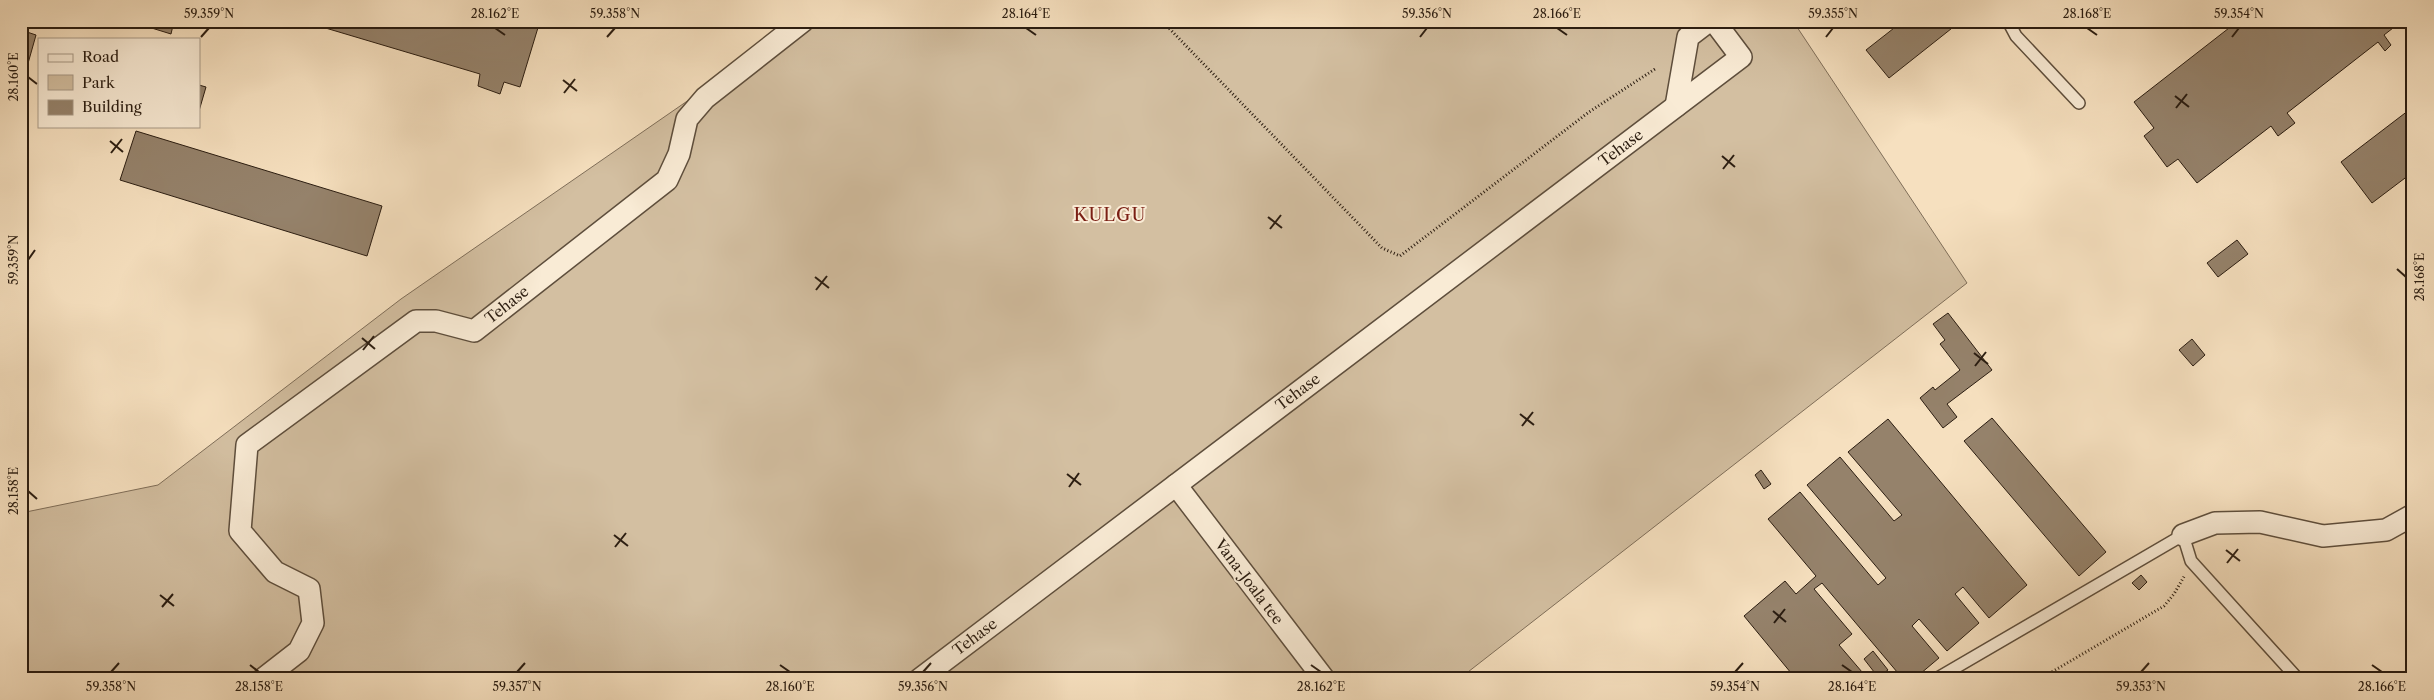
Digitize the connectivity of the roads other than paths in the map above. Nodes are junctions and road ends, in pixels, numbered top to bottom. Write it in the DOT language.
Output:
graph roads {
  1 [pos="803,21"];
  2 [pos="1709,21"];
  3 [pos="1714,21"];
  4 [pos="2008,21"];
  5 [pos="2079,103"];
  6 [pos="1676,106"];
  7 [pos="1176,485"];
  8 [pos="2413,515"];
  9 [pos="2183,536"];
  10 [pos="263,679"];
  11 [pos="920,679"];
  12 [pos="1324,679"];
  13 [pos="1936,679"];
  14 [pos="2298,679"];
  1 -- 10 [label="street, Tehase"];
  2 -- 6 [label="street"];
  3 -- 6 [label="street, Tehase"];
  4 -- 5 [label="lane"];
  6 -- 7 [label="street, Tehase"];
  7 -- 11 [label="street, Tehase"];
  7 -- 12 [label="street, Vana-Joala tee"];
  8 -- 9 [label="street"];
  9 -- 13 [label="lane"];
  9 -- 14 [label="lane"];
}
